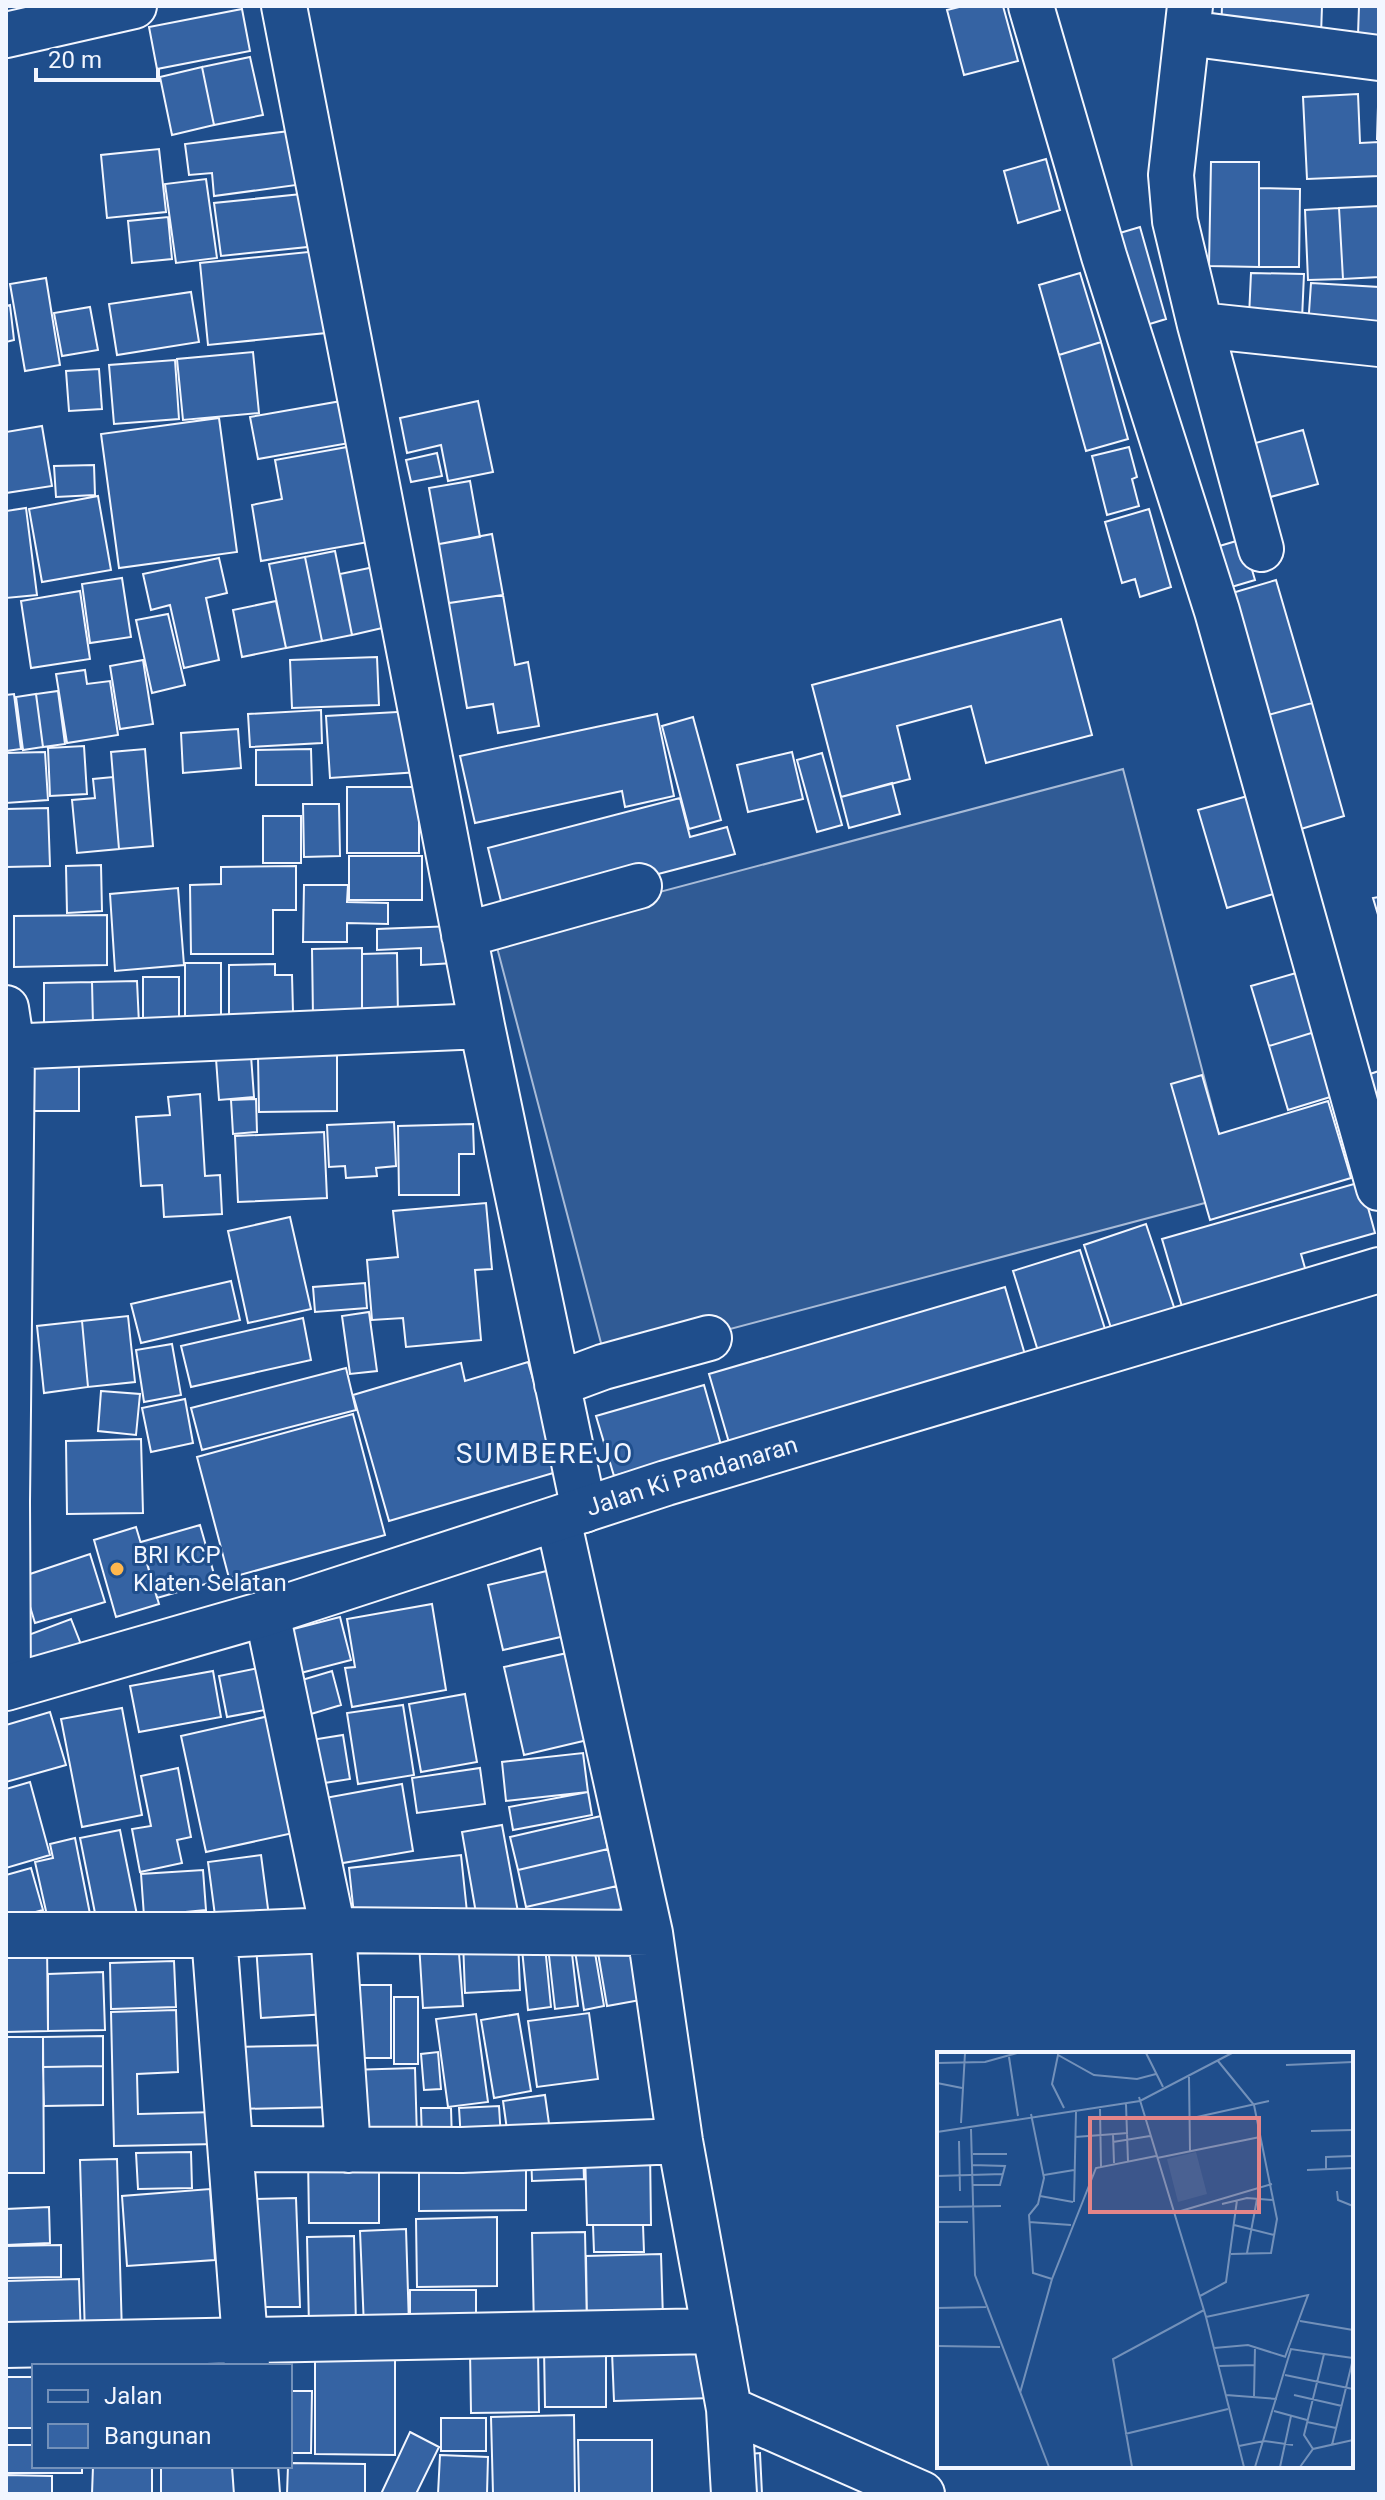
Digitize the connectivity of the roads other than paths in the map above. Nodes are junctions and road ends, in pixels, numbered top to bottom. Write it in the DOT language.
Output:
graph roads {
  1 [pos="134,6"];
  2 [pos="284,6"];
  3 [pos="1031,6"];
  4 [pos="1188,20"];
  5 [pos="6,35"];
  6 [pos="1379,58"];
  7 [pos="1200,325"];
  8 [pos="1379,344"];
  9 [pos="1261,549"];
  10 [pos="639,886"];
  11 [pos="464,935"];
  12 [pos="482,1026"];
  13 [pos="8,1034"];
  14 [pos="1379,1188"];
  15 [pos="1379,1270"];
  16 [pos="709,1338"];
  17 [pos="7,1380"];
  18 [pos="557,1384"];
  19 [pos="6,1502"];
  20 [pos="571,1515"];
  21 [pos="267,1613"];
  22 [pos="7,1687"];
  23 [pos="333,1930"];
  24 [pos="650,1933"];
  25 [pos="6,1935"];
  26 [pos="214,1935"];
  27 [pos="680,2141"];
  28 [pos="231,2149"];
  29 [pos="348,2150"];
  30 [pos="715,2331"];
  31 [pos="6,2345"];
  32 [pos="246,2352"];
  33 [pos="729,2409"];
  34 [pos="255,2468"];
  35 [pos="257,2494"];
  36 [pos="734,2494"];
  37 [pos="922,2494"];
  1 -- 5 [label="street"];
  2 -- 11 [label="street"];
  3 -- 14 [label="street"];
  4 -- 6 [label="street"];
  4 -- 7 [label="street"];
  7 -- 8 [label="street"];
  7 -- 9 [label="street"];
  10 -- 11 [label="street"];
  11 -- 12 [label="street"];
  12 -- 13 [label="street"];
  12 -- 18 [label="street"];
  13 -- 17 [label="street"];
  15 -- 20 [label="street, Jalan Ki Pandanaran"];
  16 -- 18 [label="street"];
  17 -- 19 [label="street"];
  18 -- 20 [label="street"];
  19 -- 22 [label="street"];
  20 -- 21 [label="street, Jalan Ki Pandanaran"];
  20 -- 24 [label="street"];
  21 -- 22 [label="street, Jalan Ki Pandanaran"];
  21 -- 23 [label="street"];
  23 -- 24 [label="street"];
  23 -- 26 [label="street"];
  23 -- 29 [label="street"];
  24 -- 27 [label="street"];
  25 -- 26 [label="street"];
  26 -- 28 [label="street"];
  27 -- 29 [label="street"];
  27 -- 30 [label="street"];
  28 -- 29 [label="street"];
  28 -- 32 [label="street"];
  30 -- 32 [label="street"];
  30 -- 33 [label="street"];
  31 -- 32 [label="street"];
  33 -- 36 [label="street"];
  33 -- 37 [label="street"];
  34 -- 35 [label="street"];
}
